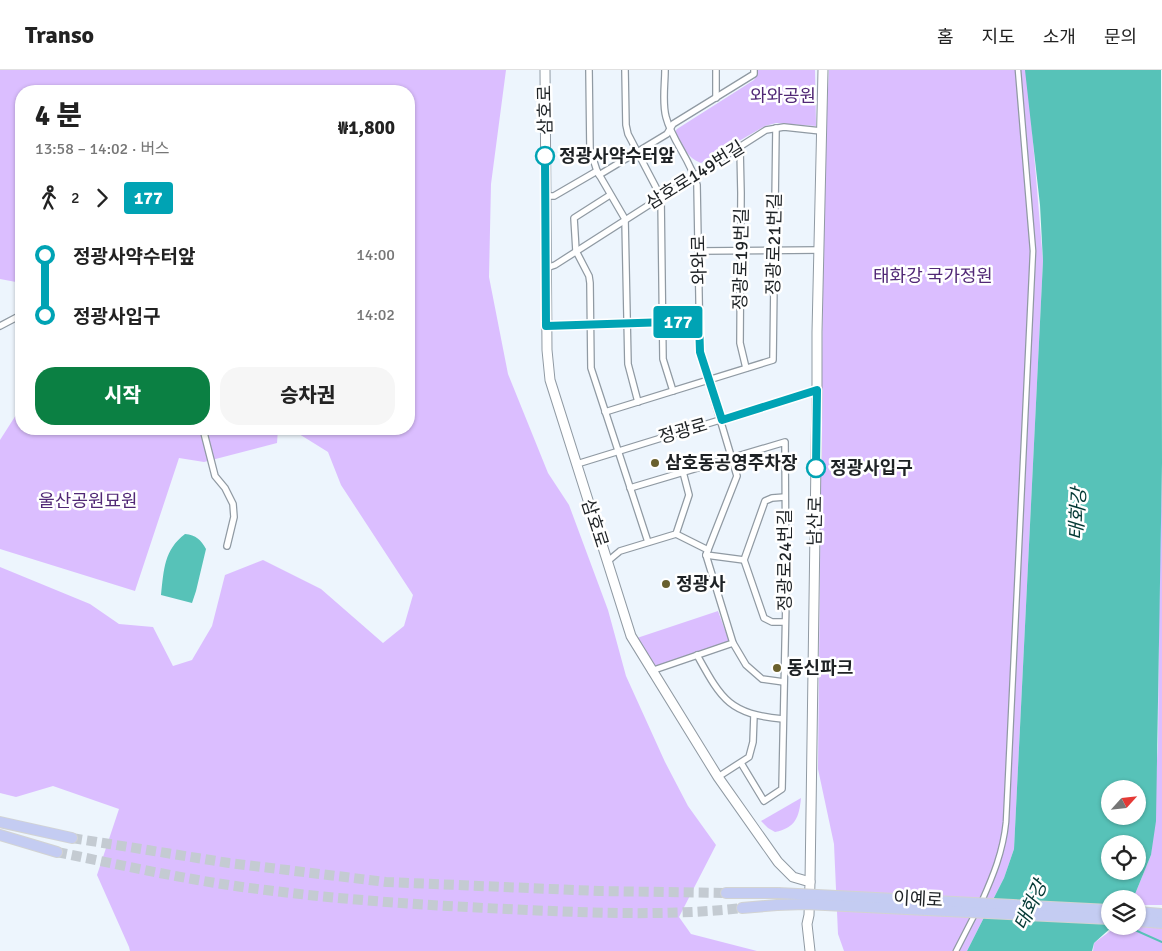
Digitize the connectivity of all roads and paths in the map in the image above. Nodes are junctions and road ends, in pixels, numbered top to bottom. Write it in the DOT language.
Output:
graph roads {
  1 [pos="545,70"];
  2 [pos="589,70"];
  3 [pos="625,70"];
  4 [pos="665,70"];
  5 [pos="716,70"];
  6 [pos="754,70"];
  7 [pos="823,70"];
  8 [pos="1018,70"];
  9 [pos="716,98"];
  10 [pos="670,128"];
  11 [pos="776,128"];
  12 [pos="821,131"];
  13 [pos="740,148"];
  14 [pos="637,152"];
  15 [pos="598,173"];
  16 [pos="695,175"];
  17 [pos="610,195"];
  18 [pos="546,196"];
  19 [pos="661,197"];
  20 [pos="625,219"];
  21 [pos="741,250"];
  22 [pos="774,250"];
  23 [pos="819,250"];
  24 [pos="576,251"];
  25 [pos="700,251"];
  26 [pos="546,268"];
  27 [pos="15,318"];
  28 [pos="699,321"];
  29 [pos="664,322"];
  30 [pos="628,323"];
  31 [pos="591,324"];
  32 [pos="0,326"];
  33 [pos="546,326"];
  34 [pos="746,368"];
  35 [pos="709,380"];
  36 [pos="817,390"];
  37 [pos="673,391"];
  38 [pos="638,402"];
  39 [pos="605,412"];
  40 [pos="722,420"];
  41 [pos="205,435"];
  42 [pos="617,450"];
  43 [pos="733,458"];
  44 [pos="577,464"];
  45 [pos="683,472"];
  46 [pos="630,488"];
  47 [pos="785,497"];
  48 [pos="676,534"];
  49 [pos="648,542"];
  50 [pos="227,546"];
  51 [pos="707,553"];
  52 [pos="744,560"];
  53 [pos="608,561"];
  54 [pos="785,622"];
  55 [pos="733,643"];
  56 [pos="697,655"];
  57 [pos="651,671"];
  58 [pos="784,682"];
  59 [pos="754,715"];
  60 [pos="784,719"];
  61 [pos="741,763"];
  62 [pos="718,777"];
  63 [pos="0,822"];
  64 [pos="0,835"];
  65 [pos="72,838"];
  66 [pos="57,852"];
  67 [pos="810,882"];
  68 [pos="726,892"];
  69 [pos="742,908"];
  70 [pos="1101,910"];
  71 [pos="1146,913"];
  72 [pos="1162,914"];
  73 [pos="809,915"];
  74 [pos="1101,919"];
  75 [pos="1146,922"];
  76 [pos="1162,923"];
  77 [pos="810,951"];
  78 [pos="816,951"];
  79 [pos="956,951"];
  1 -- 18 [label="main road, 삼호로"];
  2 -- 15 [label="street"];
  3 -- 14 [label="street"];
  4 -- 10 [label="street, 와와로"];
  5 -- 9 [label="street"];
  6 -- 9 [label="street"];
  7 -- 12 [label="main road, 남산로"];
  8 -- 79 [label="street"];
  9 -- 10 [label="street"];
  10 -- 14 [label="street"];
  10 -- 16 [label="street, 와와로"];
  11 -- 12 [label="street, 삼호로149번길"];
  11 -- 13 [label="street, 삼호로149번길"];
  11 -- 22 [label="street, 정광로21번길"];
  12 -- 23 [label="main road, 남산로"];
  13 -- 16 [label="street, 삼호로149번길"];
  13 -- 21 [label="street, 정광로19번길"];
  14 -- 15 [label="street"];
  14 -- 19 [label="street"];
  15 -- 17 [label="street"];
  15 -- 18 [label="street"];
  16 -- 19 [label="street, 삼호로149번길"];
  16 -- 25 [label="street, 와와로"];
  17 -- 20 [label="street"];
  17 -- 24 [label="street"];
  18 -- 26 [label="main road, 삼호로"];
  19 -- 20 [label="street, 삼호로149번길"];
  19 -- 29 [label="street"];
  20 -- 24 [label="street, 삼호로149번길"];
  20 -- 30 [label="street"];
  21 -- 22 [label="street"];
  21 -- 25 [label="street"];
  21 -- 34 [label="street, 정광로19번길"];
  22 -- 23 [label="street"];
  22 -- 34 [label="street, 정광로21번길"];
  23 -- 36 [label="main road, 남산로"];
  24 -- 26 [label="street, 삼호로149번길"];
  24 -- 31 [label="street"];
  25 -- 28 [label="street, 와와로"];
  26 -- 33 [label="main road, 삼호로"];
  27 -- 32 [label="street"];
  28 -- 29 [label="street"];
  28 -- 35 [label="street, 와와로"];
  29 -- 30 [label="street"];
  29 -- 37 [label="street"];
  30 -- 31 [label="street"];
  30 -- 38 [label="street"];
  31 -- 33 [label="street"];
  31 -- 39 [label="street"];
  33 -- 44 [label="main road, 삼호로"];
  34 -- 35 [label="street"];
  35 -- 37 [label="street"];
  35 -- 40 [label="street, 와와로"];
  36 -- 40 [label="street, 정광로"];
  36 -- 67 [label="main road, 남산로"];
  37 -- 38 [label="street"];
  38 -- 39 [label="street"];
  39 -- 42 [label="street"];
  40 -- 42 [label="street, 정광로"];
  40 -- 43 [label="street, 와와로"];
  41 -- 50 [label="street"];
  42 -- 44 [label="street, 정광로"];
  42 -- 46 [label="street"];
  43 -- 45 [label="street"];
  43 -- 47 [label="street, 정광로24번길"];
  43 -- 51 [label="street, 와와로"];
  44 -- 53 [label="main road, 삼호로"];
  45 -- 46 [label="street"];
  45 -- 48 [label="street"];
  46 -- 49 [label="street"];
  47 -- 52 [label="street, 정광로24번길"];
  47 -- 54 [label="street, 정광로24번길"];
  48 -- 49 [label="street"];
  48 -- 51 [label="street"];
  49 -- 53 [label="street"];
  51 -- 52 [label="street"];
  51 -- 55 [label="street"];
  52 -- 54 [label="street, 정광로24번길"];
  53 -- 57 [label="main road, 삼호로"];
  54 -- 58 [label="street, 정광로24번길"];
  55 -- 56 [label="street"];
  55 -- 58 [label="street"];
  56 -- 57 [label="street"];
  56 -- 59 [label="street"];
  57 -- 62 [label="main road, 삼호로"];
  58 -- 60 [label="street, 정광로24번길"];
  59 -- 60 [label="street"];
  59 -- 61 [label="street"];
  60 -- 61 [label="street, 정광로24번길"];
  61 -- 62 [label="street"];
  62 -- 67 [label="main road, 삼호로"];
  63 -- 65 [label="highway"];
  64 -- 66 [label="highway"];
  67 -- 73 [label="main road"];
  68 -- 70 [label="highway, 이예로, bridge"];
  69 -- 74 [label="highway, 이예로, bridge"];
  71 -- 72 [label="highway"];
  73 -- 77 [label="main road"];
  73 -- 78 [label="main road"];
  75 -- 76 [label="highway"];
}
